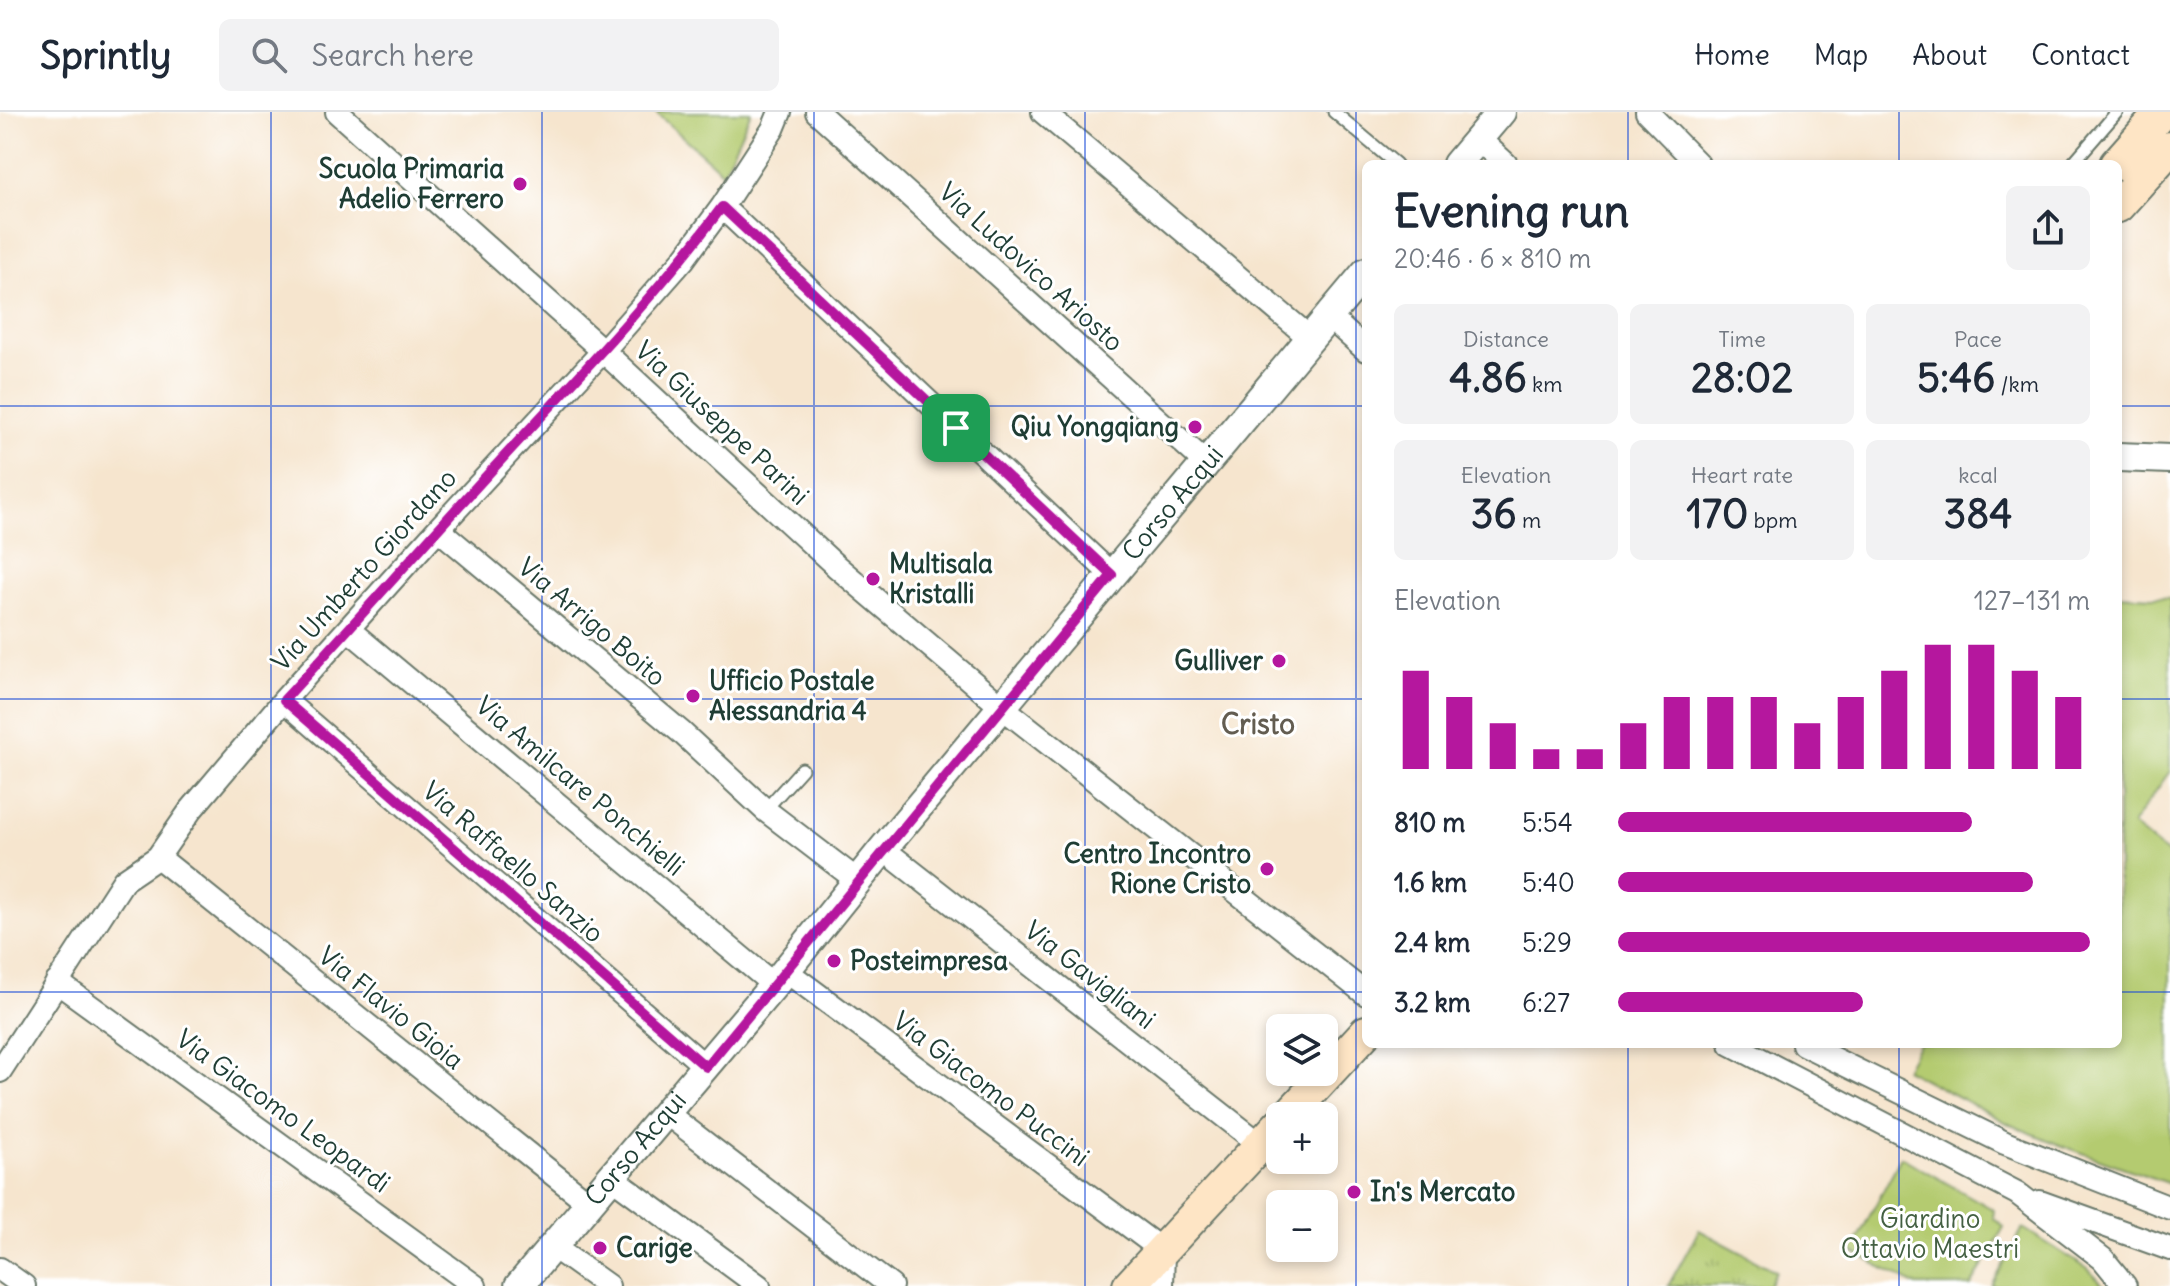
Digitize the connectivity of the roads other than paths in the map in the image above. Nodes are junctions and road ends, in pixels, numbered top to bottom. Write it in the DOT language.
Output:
graph roads {
  1 [pos="337,112"];
  2 [pos="780,112"];
  3 [pos="817,112"];
  4 [pos="1043,112"];
  5 [pos="1334,112"];
  6 [pos="1501,112"];
  7 [pos="1647,112"];
  8 [pos="2117,112"];
  9 [pos="2162,112"];
  10 [pos="1479,139"];
  11 [pos="2170,148"];
  12 [pos="1391,160"];
  13 [pos="1461,160"];
  14 [pos="1502,160"];
  15 [pos="1694,160"];
  16 [pos="2075,160"];
  17 [pos="2120,160"];
  18 [pos="2122,202"];
  19 [pos="722,207"];
  20 [pos="1362,277"];
  21 [pos="1328,316"];
  22 [pos="1310,338"];
  23 [pos="1362,346"];
  24 [pos="603,351"];
  25 [pos="2122,457"];
  26 [pos="2170,459"];
  27 [pos="1207,464"];
  28 [pos="438,529"];
  29 [pos="1112,575"];
  30 [pos="349,630"];
  31 [pos="284,700"];
  32 [pos="1002,707"];
  33 [pos="802,769"];
  34 [pos="765,810"];
  35 [pos="883,849"];
  36 [pos="158,857"];
  37 [pos="858,881"];
  38 [pos="780,978"];
  39 [pos="57,982"];
  40 [pos="1362,991"];
  41 [pos="1362,1036"];
  42 [pos="1739,1048"];
  43 [pos="1811,1048"];
  44 [pos="706,1067"];
  45 [pos="0,1071"];
  46 [pos="1301,1102"];
  47 [pos="666,1113"];
  48 [pos="1266,1132"];
  49 [pos="1266,1139"];
  50 [pos="611,1177"];
  51 [pos="2017,1193"];
  52 [pos="589,1203"];
  53 [pos="2170,1208"];
  54 [pos="552,1246"];
  55 [pos="2170,1249"];
  56 [pos="1163,1251"];
  57 [pos="0,1269"];
  58 [pos="24,1286"];
  59 [pos="475,1286"];
  60 [pos="519,1286"];
  61 [pos="608,1286"];
  62 [pos="759,1286"];
  63 [pos="891,1286"];
  64 [pos="1129,1286"];
  65 [pos="1162,1286"];
  66 [pos="2125,1286"];
  1 -- 24 [label="street, Via Giuseppe Parini"];
  2 -- 19 [label="street, Via Umberto Giordano"];
  3 -- 27 [label="street, Via Ludovico Ariosto"];
  4 -- 22 [label="street"];
  5 -- 12 [label="lane"];
  6 -- 10 [label="street"];
  7 -- 15 [label="street"];
  8 -- 16 [label="lane"];
  9 -- 17 [label="main road"];
  10 -- 13 [label="street"];
  10 -- 14 [label="street"];
  11 -- 18 [label="main road"];
  19 -- 24 [label="street, Via Umberto Giordano"];
  19 -- 29 [label="street"];
  20 -- 21 [label="street, Corso Acqui"];
  21 -- 22 [label="street, Corso Acqui"];
  21 -- 23 [label="street"];
  22 -- 27 [label="street, Corso Acqui"];
  24 -- 28 [label="street, Via Umberto Giordano"];
  24 -- 32 [label="street, Via Giuseppe Parini"];
  25 -- 26 [label="street"];
  27 -- 29 [label="street, Corso Acqui"];
  28 -- 30 [label="street, Via Umberto Giordano"];
  28 -- 34 [label="street, Via Arrigo Boito"];
  29 -- 32 [label="street, Corso Acqui"];
  30 -- 31 [label="street, Via Umberto Giordano"];
  30 -- 38 [label="street, Via Amilcare Ponchielli"];
  31 -- 36 [label="street, Via Umberto Giordano"];
  31 -- 44 [label="street, Via Raffaello Sanzio"];
  32 -- 35 [label="street, Corso Acqui"];
  32 -- 40 [label="street, Via Giuseppe Parini"];
  33 -- 34 [label="lane"];
  34 -- 37 [label="street, Via Arrigo Boito"];
  35 -- 37 [label="street, Corso Acqui"];
  35 -- 48 [label="street, Via Gavigliani"];
  36 -- 39 [label="street, Via Umberto Giordano"];
  36 -- 52 [label="street, Via Flavio Gioia"];
  37 -- 38 [label="street, Corso Acqui"];
  38 -- 44 [label="street, Corso Acqui"];
  38 -- 56 [label="street, Via Giacomo Puccini"];
  39 -- 45 [label="street, Via Umberto Giordano"];
  39 -- 59 [label="street, Via Giacomo Leopardi"];
  41 -- 46 [label="main road"];
  42 -- 51 [label="street"];
  43 -- 53 [label="street"];
  44 -- 47 [label="street, Corso Acqui"];
  47 -- 50 [label="street, Corso Acqui"];
  47 -- 63 [label="street"];
  49 -- 56 [label="main road"];
  50 -- 52 [label="street, Corso Acqui"];
  50 -- 62 [label="street"];
  51 -- 55 [label="street"];
  51 -- 66 [label="street"];
  52 -- 54 [label="street, Corso Acqui"];
  54 -- 60 [label="street, Corso Acqui"];
  54 -- 61 [label="street"];
  56 -- 64 [label="main road"];
  56 -- 65 [label="street"];
  57 -- 58 [label="street"];
}
